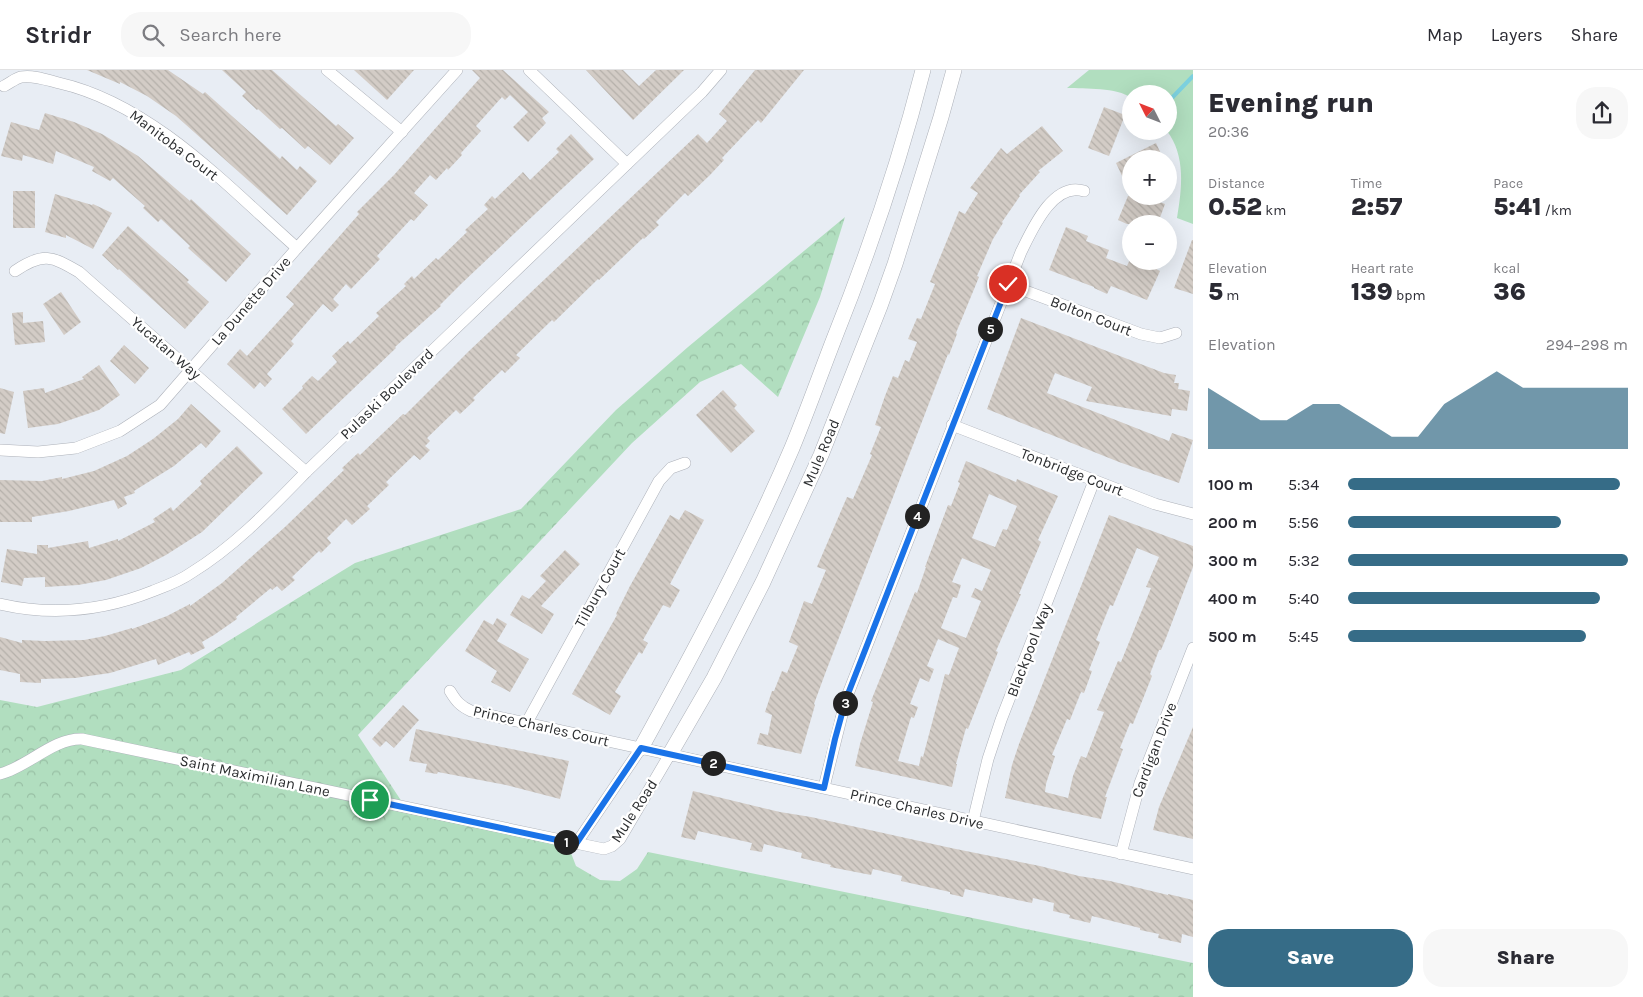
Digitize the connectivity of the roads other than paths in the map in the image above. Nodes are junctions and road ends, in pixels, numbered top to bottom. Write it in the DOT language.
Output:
graph roads {
  1 [pos="327,70"];
  2 [pos="458,70"];
  3 [pos="529,70"];
  4 [pos="721,70"];
  5 [pos="922,70"];
  6 [pos="954,70"];
  7 [pos="4,86"];
  8 [pos="402,132"];
  9 [pos="627,164"];
  10 [pos="1084,191"];
  11 [pos="297,248"];
  12 [pos="15,271"];
  13 [pos="1008,284"];
  14 [pos="1176,333"];
  15 [pos="191,370"];
  16 [pos="952,426"];
  17 [pos="0,450"];
  18 [pos="686,463"];
  19 [pos="306,472"];
  20 [pos="1094,481"];
  21 [pos="1193,514"];
  22 [pos="0,604"];
  23 [pos="1193,648"];
  24 [pos="450,691"];
  25 [pos="526,724"];
  26 [pos="641,748"];
  27 [pos="670,754"];
  28 [pos="0,774"];
  29 [pos="824,788"];
  30 [pos="973,821"];
  31 [pos="576,844"];
  32 [pos="1121,854"];
  33 [pos="1193,869"];
  1 -- 8 [label="street"];
  2 -- 8 [label="street, La Dunette Drive"];
  3 -- 9 [label="street"];
  4 -- 9 [label="street, Pulaski Boulevard"];
  5 -- 26 [label="main road, Mule Road"];
  6 -- 27 [label="main road, Mule Road"];
  7 -- 11 [label="street, Manitoba Court"];
  8 -- 11 [label="street, La Dunette Drive"];
  9 -- 19 [label="street, Pulaski Boulevard"];
  10 -- 13 [label="street"];
  11 -- 15 [label="street, La Dunette Drive"];
  12 -- 15 [label="street, Yucatan Way"];
  13 -- 14 [label="street, Bolton Court"];
  13 -- 16 [label="street"];
  15 -- 17 [label="street, La Dunette Drive"];
  15 -- 19 [label="street, Yucatan Way"];
  16 -- 20 [label="street, Tonbridge Court"];
  16 -- 29 [label="street"];
  18 -- 25 [label="street, Tilbury Court"];
  19 -- 22 [label="street, Pulaski Boulevard"];
  20 -- 21 [label="street, Tonbridge Court"];
  20 -- 30 [label="street, Blackpool Way"];
  23 -- 32 [label="street, Cardigan Drive"];
  24 -- 25 [label="street, Prince Charles Court"];
  25 -- 26 [label="street, Prince Charles Court"];
  26 -- 27 [label="street, Prince Charles Drive"];
  26 -- 31 [label="street, Mule Road"];
  27 -- 29 [label="street, Prince Charles Drive"];
  27 -- 31 [label="street, Mule Road"];
  28 -- 31 [label="street, Saint Maximilian Lane"];
  29 -- 30 [label="street, Prince Charles Drive"];
  30 -- 32 [label="street, Prince Charles Drive"];
  32 -- 33 [label="street, Prince Charles Drive"];
}
